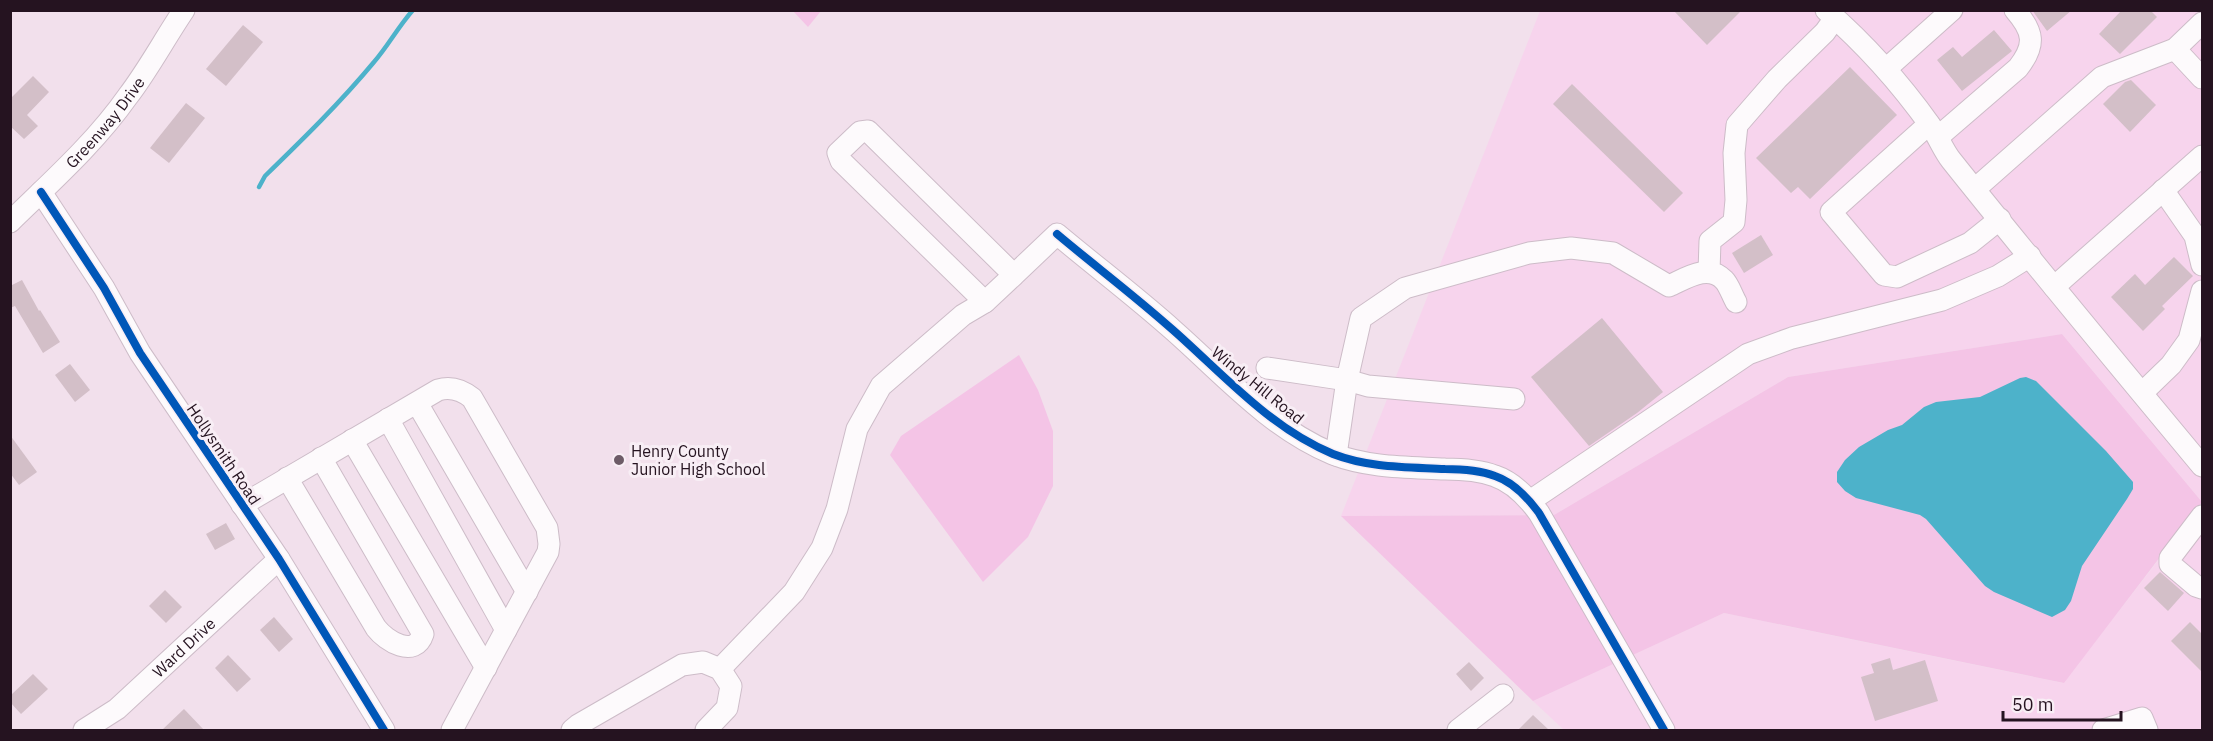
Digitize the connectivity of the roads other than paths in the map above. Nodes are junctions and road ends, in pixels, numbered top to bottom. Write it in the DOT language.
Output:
graph roads {
  1 [pos="184,10"];
  2 [pos="1952,10"];
  3 [pos="2015,10"];
  4 [pos="1831,14"];
  5 [pos="2202,23"];
  6 [pos="2175,49"];
  7 [pos="1886,69"];
  8 [pos="2202,78"];
  9 [pos="1933,130"];
  10 [pos="2202,156"];
  11 [pos="1975,189"];
  12 [pos="2163,190"];
  13 [pos="41,192"];
  14 [pos="2000,219"];
  15 [pos="10,222"];
  16 [pos="2030,256"];
  17 [pos="2202,265"];
  18 [pos="1709,272"];
  19 [pos="1014,275"];
  20 [pos="2054,287"];
  21 [pos="2202,291"];
  22 [pos="985,302"];
  23 [pos="1736,302"];
  24 [pos="1267,368"];
  25 [pos="1347,380"];
  26 [pos="2142,393"];
  27 [pos="1514,399"];
  28 [pos="417,403"];
  29 [pos="388,419"];
  30 [pos="351,440"];
  31 [pos="1336,455"];
  32 [pos="321,458"];
  33 [pos="2202,466"];
  34 [pos="286,478"];
  35 [pos="1530,501"];
  36 [pos="242,505"];
  37 [pos="2202,516"];
  38 [pos="279,559"];
  39 [pos="2199,587"];
  40 [pos="527,592"];
  41 [pos="506,630"];
  42 [pos="486,668"];
  43 [pos="720,669"];
  44 [pos="1503,694"];
  45 [pos="84,730"];
  46 [pos="384,730"];
  47 [pos="452,730"];
  48 [pos="572,730"];
  49 [pos="706,730"];
  50 [pos="1458,730"];
  51 [pos="1664,730"];
  52 [pos="2103,730"];
  53 [pos="2147,730"];
  1 -- 13 [label="street, Greenway Drive"];
  2 -- 7 [label="street"];
  3 -- 9 [label="street"];
  4 -- 7 [label="street"];
  4 -- 18 [label="street"];
  5 -- 6 [label="street"];
  6 -- 8 [label="street"];
  6 -- 11 [label="street"];
  7 -- 9 [label="street"];
  9 -- 11 [label="street"];
  9 -- 14 [label="street"];
  10 -- 12 [label="street"];
  11 -- 14 [label="street"];
  12 -- 17 [label="street"];
  12 -- 20 [label="street"];
  13 -- 15 [label="street, Greenway Drive"];
  13 -- 36 [label="street, Hollysmith Road"];
  14 -- 16 [label="street"];
  16 -- 20 [label="street"];
  16 -- 35 [label="street"];
  18 -- 23 [label="street"];
  18 -- 25 [label="street"];
  19 -- 22 [label="street"];
  19 -- 22 [label="street"];
  19 -- 31 [label="street, Windy Hill Road"];
  20 -- 26 [label="street"];
  21 -- 26 [label="street"];
  22 -- 43 [label="street"];
  24 -- 25 [label="street"];
  25 -- 27 [label="street"];
  25 -- 31 [label="street"];
  26 -- 33 [label="street"];
  28 -- 29 [label="street"];
  28 -- 40 [label="street"];
  28 -- 40 [label="street"];
  29 -- 30 [label="street"];
  29 -- 41 [label="street"];
  30 -- 32 [label="street"];
  30 -- 42 [label="street"];
  31 -- 35 [label="street, Windy Hill Road"];
  32 -- 34 [label="street"];
  32 -- 34 [label="street"];
  34 -- 36 [label="street"];
  35 -- 51 [label="street, Windy Hill Road"];
  36 -- 38 [label="street, Hollysmith Road"];
  37 -- 39 [label="street"];
  38 -- 45 [label="street, Ward Drive"];
  38 -- 46 [label="street, Hollysmith Road"];
  40 -- 41 [label="street"];
  41 -- 42 [label="street"];
  42 -- 47 [label="street"];
  43 -- 48 [label="street"];
  43 -- 49 [label="street"];
  44 -- 50 [label="street"];
  52 -- 53 [label="street"];
}
